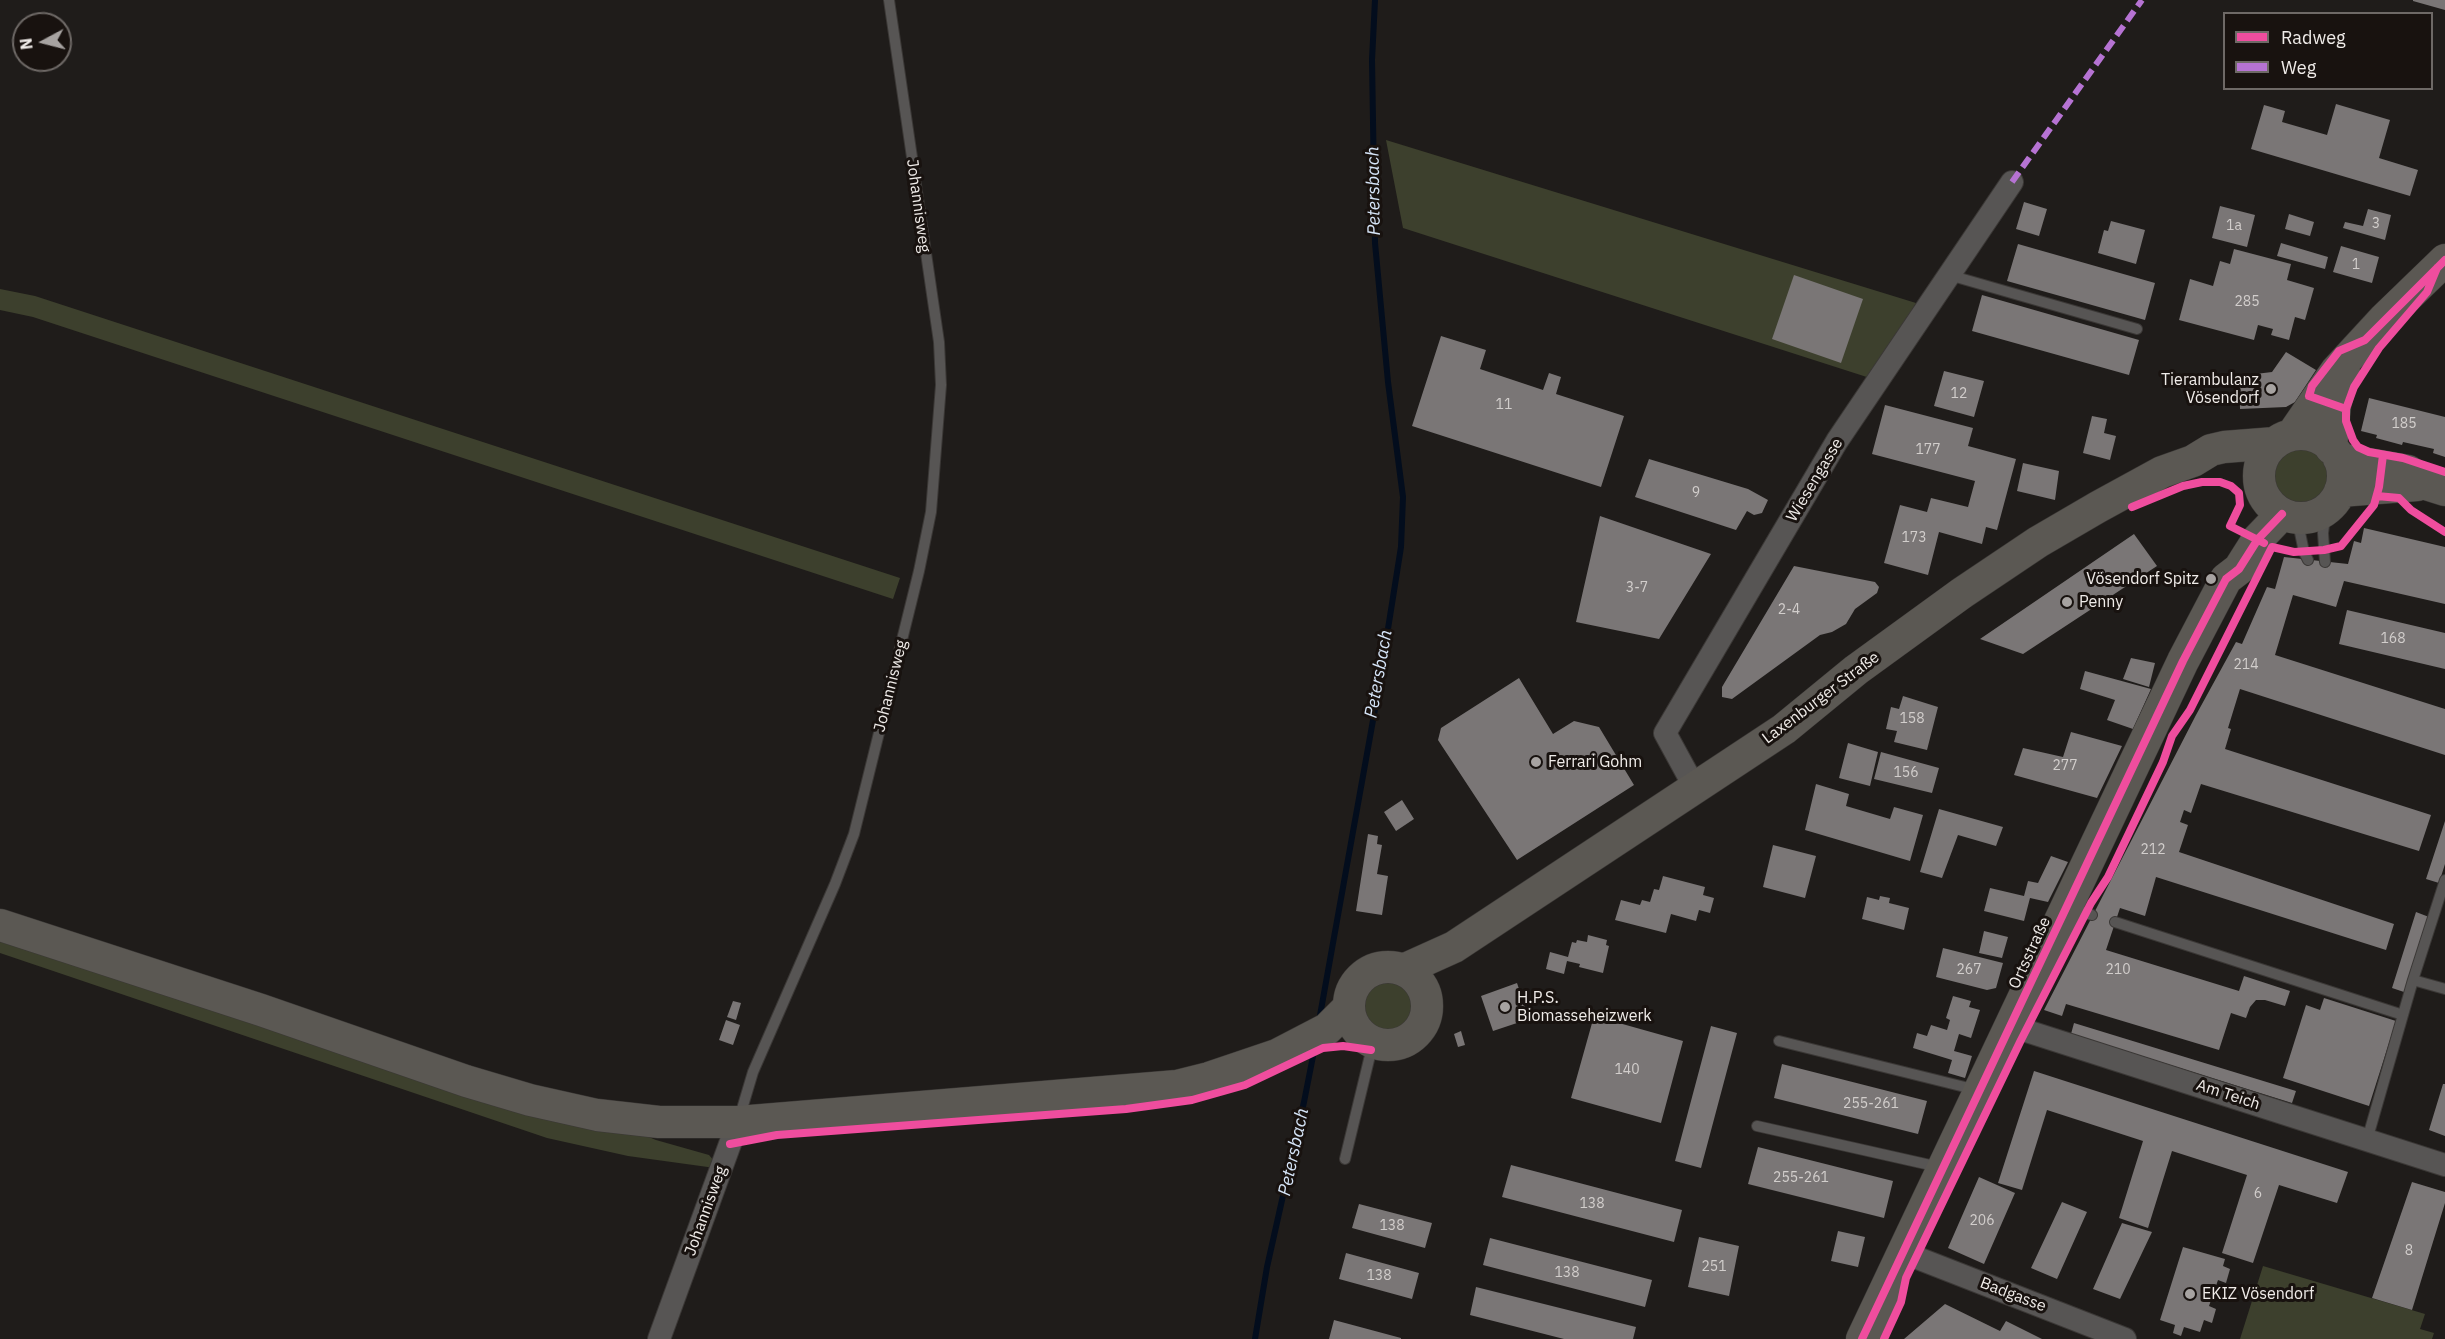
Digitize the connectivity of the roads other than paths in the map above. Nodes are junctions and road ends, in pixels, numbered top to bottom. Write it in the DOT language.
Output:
graph roads {
  1 [pos="889,0"];
  2 [pos="2012,182"];
  3 [pos="2435,269"];
  4 [pos="1949,275"];
  5 [pos="2137,329"];
  6 [pos="2345,362"];
  7 [pos="2284,439"];
  8 [pos="2335,453"];
  9 [pos="2193,461"];
  10 [pos="2436,487"];
  11 [pos="2294,500"];
  12 [pos="2308,560"];
  13 [pos="2325,562"];
  14 [pos="1695,788"];
  15 [pos="2445,880"];
  16 [pos="2115,922"];
  17 [pos="0,925"];
  18 [pos="1413,980"];
  19 [pos="2413,980"];
  20 [pos="2445,989"];
  21 [pos="2403,1015"];
  22 [pos="2011,1026"];
  23 [pos="1360,1027"];
  24 [pos="1779,1041"];
  25 [pos="1980,1090"];
  26 [pos="738,1122"];
  27 [pos="1758,1126"];
  28 [pos="2367,1140"];
  29 [pos="1345,1159"];
  30 [pos="2445,1165"];
  31 [pos="1943,1168"];
  32 [pos="1902,1252"];
  33 [pos="659,1339"];
  34 [pos="1862,1339"];
  35 [pos="2125,1339"];
  1 -- 26 [label="lane, Johannisweg"];
  2 -- 4 [label="street, Wiesengasse"];
  3 -- 6 [label="main road"];
  4 -- 5 [label="lane"];
  4 -- 14 [label="street, Wiesengasse"];
  6 -- 7 [label="main road"];
  6 -- 8 [label="main road"];
  7 -- 8 [label="main road, Laxenburger Straße"];
  7 -- 9 [label="main road, Laxenburger Straße"];
  7 -- 11 [label="main road, Ortsstraße"];
  8 -- 10 [label="main road"];
  8 -- 11 [label="main road"];
  9 -- 11 [label="main road"];
  9 -- 14 [label="main road, Laxenburger Straße"];
  10 -- 11 [label="main road"];
  11 -- 12 [label="lane"];
  11 -- 13 [label="lane"];
  11 -- 22 [label="main road, Ortsstraße"];
  14 -- 18 [label="main road, Laxenburger Straße"];
  15 -- 19 [label="lane"];
  16 -- 21 [label="lane"];
  17 -- 26 [label="main road, Laxenburger Straße"];
  18 -- 23 [label="main road, Laxenburger Straße"];
  18 -- 23 [label="main road"];
  19 -- 20 [label="lane"];
  19 -- 21 [label="lane"];
  21 -- 28 [label="lane"];
  22 -- 25 [label="main road, Ortsstraße"];
  22 -- 28 [label="street, Am Teich"];
  23 -- 26 [label="main road, Laxenburger Straße"];
  23 -- 29 [label="lane"];
  24 -- 25 [label="lane"];
  25 -- 31 [label="main road, Ortsstraße"];
  26 -- 33 [label="street, Johannisweg"];
  27 -- 31 [label="lane"];
  28 -- 30 [label="street, Am Teich"];
  31 -- 32 [label="main road, Ortsstraße"];
  32 -- 34 [label="main road, Ortsstraße"];
  32 -- 35 [label="street, Badgasse"];
}
